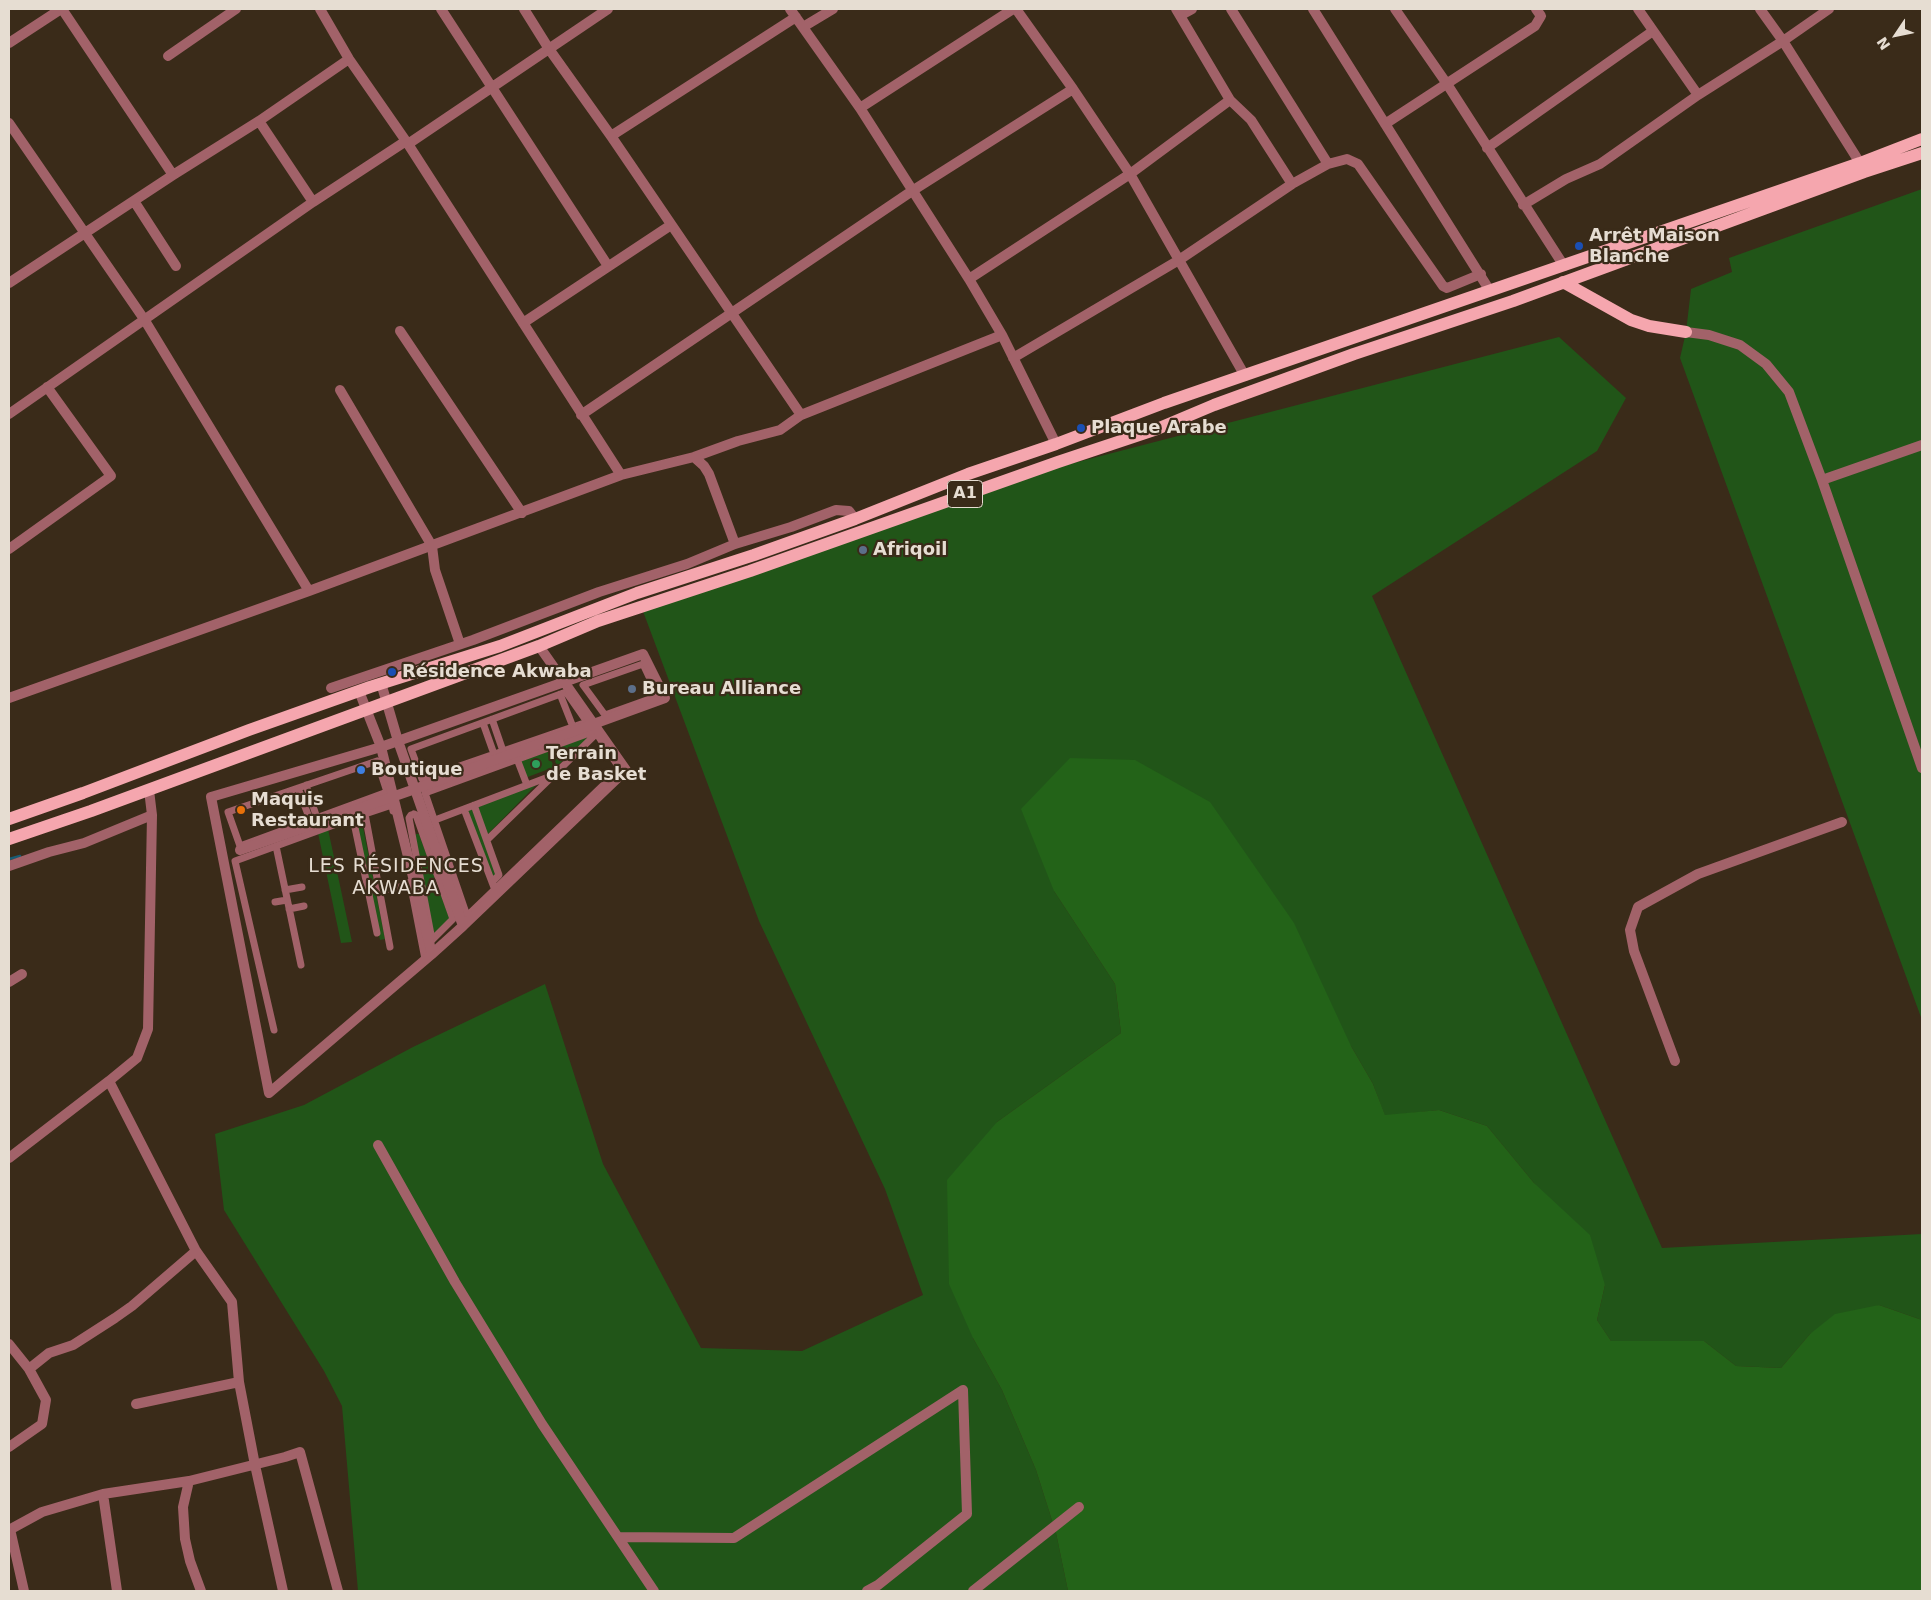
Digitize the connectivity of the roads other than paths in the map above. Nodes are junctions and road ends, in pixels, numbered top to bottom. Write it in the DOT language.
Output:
graph roads {
  1 [pos="61,9"];
  2 [pos="236,9"];
  3 [pos="320,9"];
  4 [pos="442,9"];
  5 [pos="524,9"];
  6 [pos="608,9"];
  7 [pos="833,9"];
  8 [pos="1014,9"];
  9 [pos="1192,9"];
  10 [pos="1231,9"];
  11 [pos="1313,9"];
  12 [pos="1395,9"];
  13 [pos="1536,9"];
  14 [pos="1638,9"];
  15 [pos="1760,9"];
  16 [pos="1829,9"];
  17 [pos="1178,12"];
  18 [pos="793,13"];
  19 [pos="803,27"];
  20 [pos="1653,30"];
  21 [pos="1783,41"];
  22 [pos="9,43"];
  23 [pos="549,49"];
  24 [pos="168,56"];
  25 [pos="349,59"];
  26 [pos="1447,84"];
  27 [pos="492,87"];
  28 [pos="1073,89"];
  29 [pos="1698,94"];
  30 [pos="1230,100"];
  31 [pos="860,108"];
  32 [pos="259,121"];
  33 [pos="9,123"];
  34 [pos="1385,124"];
  35 [pos="611,136"];
  36 [pos="1922,139"];
  37 [pos="407,142"];
  38 [pos="1487,148"];
  39 [pos="1922,153"];
  40 [pos="1860,163"];
  41 [pos="1328,164"];
  42 [pos="174,174"];
  43 [pos="1130,174"];
  44 [pos="1292,184"];
  45 [pos="912,191"];
  46 [pos="134,201"];
  47 [pos="313,202"];
  48 [pos="1523,205"];
  49 [pos="671,225"];
  50 [pos="86,233"];
  51 [pos="1179,260"];
  52 [pos="176,266"];
  53 [pos="608,266"];
  54 [pos="1564,266"];
  55 [pos="1481,274"];
  56 [pos="969,279"];
  57 [pos="1563,282"];
  58 [pos="9,284"];
  59 [pos="1490,291"];
  60 [pos="731,312"];
  61 [pos="144,319"];
  62 [pos="523,323"];
  63 [pos="400,331"];
  64 [pos="1686,332"];
  65 [pos="1002,335"];
  66 [pos="1013,358"];
  67 [pos="1245,376"];
  68 [pos="47,387"];
  69 [pos="340,390"];
  70 [pos="9,414"];
  71 [pos="581,414"];
  72 [pos="801,416"];
  73 [pos="1056,444"];
  74 [pos="1922,445"];
  75 [pos="694,457"];
  76 [pos="621,475"];
  77 [pos="1822,480"];
  78 [pos="522,513"];
  79 [pos="855,519"];
  80 [pos="735,544"];
  81 [pos="432,546"];
  82 [pos="9,549"];
  83 [pos="309,591"];
  84 [pos="460,644"];
  85 [pos="539,646"];
  86 [pos="381,683"];
  87 [pos="565,683"];
  88 [pos="331,688"];
  89 [pos="359,691"];
  90 [pos="560,694"];
  91 [pos="9,698"];
  92 [pos="387,702"];
  93 [pos="367,710"];
  94 [pos="605,715"];
  95 [pos="492,719"];
  96 [pos="483,723"];
  97 [pos="573,727"];
  98 [pos="596,729"];
  99 [pos="398,741"];
  100 [pos="381,747"];
  101 [pos="503,751"];
  102 [pos="494,754"];
  103 [pos="517,760"];
  104 [pos="1922,768"];
  105 [pos="554,774"];
  106 [pos="306,785"];
  107 [pos="527,785"];
  108 [pos="298,788"];
  109 [pos="149,790"];
  110 [pos="415,790"];
  111 [pos="393,796"];
  112 [pos="474,805"];
  113 [pos="464,809"];
  114 [pos="365,814"];
  115 [pos="152,815"];
  116 [pos="353,818"];
  117 [pos="9,819"];
  118 [pos="313,819"];
  119 [pos="435,820"];
  120 [pos="1842,822"];
  121 [pos="9,840"];
  122 [pos="487,840"];
  123 [pos="276,846"];
  124 [pos="240,850"];
  125 [pos="9,866"];
  126 [pos="492,882"];
  127 [pos="410,884"];
  128 [pos="302,887"];
  129 [pos="285,890"];
  130 [pos="495,890"];
  131 [pos="379,891"];
  132 [pos="287,900"];
  133 [pos="275,902"];
  134 [pos="304,906"];
  135 [pos="289,908"];
  136 [pos="463,926"];
  137 [pos="377,933"];
  138 [pos="432,940"];
  139 [pos="390,947"];
  140 [pos="429,957"];
  141 [pos="301,965"];
  142 [pos="22,974"];
  143 [pos="9,982"];
  144 [pos="274,1030"];
  145 [pos="1675,1061"];
  146 [pos="109,1081"];
  147 [pos="378,1145"];
  148 [pos="9,1158"];
  149 [pos="196,1252"];
  150 [pos="9,1344"];
  151 [pos="29,1369"];
  152 [pos="239,1382"];
  153 [pos="136,1404"];
  154 [pos="9,1447"];
  155 [pos="255,1465"];
  156 [pos="189,1481"];
  157 [pos="103,1494"];
  158 [pos="1079,1507"];
  159 [pos="9,1530"];
  160 [pos="619,1537"];
  161 [pos="24,1591"];
  162 [pos="117,1591"];
  163 [pos="201,1591"];
  164 [pos="283,1591"];
  165 [pos="338,1591"];
  166 [pos="654,1591"];
  167 [pos="867,1591"];
  168 [pos="973,1591"];
  1 -- 22 [label="street"];
  1 -- 42 [label="street"];
  2 -- 24 [label="street"];
  3 -- 25 [label="street"];
  4 -- 27 [label="street"];
  5 -- 23 [label="street"];
  6 -- 23 [label="street"];
  7 -- 19 [label="street"];
  8 -- 28 [label="street"];
  8 -- 31 [label="street"];
  9 -- 17 [label="street"];
  10 -- 41 [label="street"];
  11 -- 34 [label="street"];
  12 -- 26 [label="street"];
  13 -- 26 [label="street"];
  14 -- 20 [label="street"];
  15 -- 21 [label="street"];
  16 -- 21 [label="street"];
  17 -- 30 [label="street"];
  18 -- 19 [label="street"];
  18 -- 35 [label="street"];
  19 -- 31 [label="street"];
  20 -- 29 [label="street"];
  20 -- 38 [label="street"];
  21 -- 29 [label="street"];
  21 -- 40 [label="street"];
  23 -- 27 [label="street"];
  23 -- 35 [label="street"];
  25 -- 32 [label="street"];
  25 -- 37 [label="street"];
  26 -- 34 [label="street"];
  26 -- 38 [label="street"];
  27 -- 37 [label="street"];
  27 -- 53 [label="street"];
  28 -- 43 [label="street"];
  28 -- 45 [label="street"];
  29 -- 48 [label="street"];
  30 -- 43 [label="street"];
  30 -- 44 [label="street"];
  31 -- 45 [label="street"];
  32 -- 42 [label="street"];
  32 -- 47 [label="street"];
  33 -- 50 [label="street"];
  34 -- 55 [label="street"];
  35 -- 49 [label="street"];
  36 -- 40 [label="main road, A1"];
  37 -- 47 [label="street"];
  37 -- 62 [label="street"];
  38 -- 48 [label="street"];
  39 -- 57 [label="main road, A1"];
  40 -- 54 [label="main road, A1"];
  41 -- 44 [label="street"];
  41 -- 55 [label="street"];
  42 -- 46 [label="street"];
  43 -- 51 [label="street"];
  43 -- 56 [label="street"];
  44 -- 51 [label="street"];
  45 -- 56 [label="street"];
  45 -- 60 [label="street"];
  46 -- 50 [label="street"];
  46 -- 52 [label="street"];
  47 -- 61 [label="street"];
  48 -- 54 [label="street"];
  49 -- 53 [label="street"];
  49 -- 60 [label="street"];
  50 -- 58 [label="street"];
  50 -- 61 [label="street"];
  51 -- 66 [label="street"];
  51 -- 67 [label="street"];
  53 -- 62 [label="street"];
  54 -- 59 [label="main road, A1"];
  55 -- 59 [label="street"];
  56 -- 65 [label="street"];
  57 -- 64 [label="main road"];
  57 -- 85 [label="main road, A1"];
  59 -- 67 [label="main road, A1"];
  60 -- 71 [label="street"];
  60 -- 72 [label="street"];
  61 -- 68 [label="street"];
  61 -- 83 [label="street"];
  62 -- 71 [label="street"];
  63 -- 78 [label="street"];
  64 -- 77 [label="street"];
  65 -- 66 [label="street"];
  65 -- 72 [label="street"];
  66 -- 73 [label="street"];
  67 -- 73 [label="main road, A1"];
  68 -- 70 [label="street"];
  68 -- 82 [label="street"];
  69 -- 81 [label="street"];
  71 -- 76 [label="street"];
  72 -- 75 [label="street"];
  73 -- 79 [label="main road, A1"];
  74 -- 77 [label="street"];
  75 -- 76 [label="street"];
  75 -- 80 [label="street"];
  76 -- 78 [label="street"];
  77 -- 104 [label="street"];
  78 -- 81 [label="street"];
  79 -- 80 [label="street"];
  79 -- 86 [label="main road, A1"];
  80 -- 84 [label="street"];
  81 -- 83 [label="street"];
  81 -- 84 [label="street"];
  83 -- 91 [label="street"];
  84 -- 88 [label="street"];
  85 -- 87 [label="street"];
  85 -- 92 [label="main road, A1"];
  86 -- 89 [label="main road, A1"];
  86 -- 92 [label="street"];
  87 -- 98 [label="street"];
  87 -- 98 [label="street"];
  87 -- 99 [label="street"];
  89 -- 93 [label="street"];
  89 -- 117 [label="main road, A1"];
  90 -- 95 [label="street"];
  90 -- 97 [label="street"];
  90 -- 97 [label="street"];
  92 -- 93 [label="main road, A1"];
  92 -- 99 [label="street"];
  93 -- 100 [label="street"];
  93 -- 109 [label="main road, A1"];
  94 -- 94 [label="street"];
  95 -- 96 [label="street"];
  95 -- 101 [label="street"];
  96 -- 102 [label="street"];
  96 -- 102 [label="street"];
  97 -- 101 [label="street"];
  98 -- 103 [label="street"];
  98 -- 105 [label="street"];
  98 -- 110 [label="street"];
  98 -- 130 [label="street"];
  98 -- 136 [label="street"];
  99 -- 100 [label="street"];
  99 -- 110 [label="street"];
  100 -- 111 [label="street"];
  100 -- 140 [label="street"];
  101 -- 102 [label="street"];
  103 -- 107 [label="street"];
  103 -- 119 [label="street"];
  105 -- 107 [label="street"];
  105 -- 122 [label="street"];
  106 -- 108 [label="street"];
  106 -- 118 [label="street"];
  106 -- 118 [label="street"];
  107 -- 112 [label="street"];
  108 -- 118 [label="street"];
  108 -- 118 [label="street"];
  109 -- 115 [label="street"];
  109 -- 121 [label="main road, A1"];
  110 -- 111 [label="street"];
  110 -- 136 [label="street"];
  111 -- 124 [label="street"];
  111 -- 140 [label="street"];
  112 -- 113 [label="street"];
  112 -- 122 [label="street"];
  113 -- 119 [label="street"];
  113 -- 126 [label="street"];
  114 -- 116 [label="street"];
  114 -- 127 [label="street"];
  114 -- 131 [label="street"];
  115 -- 125 [label="street"];
  115 -- 146 [label="street"];
  116 -- 123 [label="street"];
  116 -- 137 [label="street"];
  119 -- 130 [label="street"];
  120 -- 145 [label="street"];
  122 -- 126 [label="street"];
  123 -- 129 [label="street"];
  123 -- 144 [label="street"];
  126 -- 130 [label="street"];
  127 -- 131 [label="street"];
  127 -- 140 [label="street"];
  128 -- 129 [label="street"];
  129 -- 132 [label="street"];
  131 -- 139 [label="street"];
  132 -- 133 [label="street"];
  132 -- 135 [label="street"];
  134 -- 135 [label="street"];
  135 -- 141 [label="street"];
  136 -- 140 [label="street"];
  138 -- 138 [label="street"];
  142 -- 143 [label="street"];
  146 -- 148 [label="street"];
  146 -- 149 [label="street"];
  147 -- 160 [label="street"];
  149 -- 151 [label="street"];
  149 -- 152 [label="street"];
  150 -- 151 [label="street"];
  151 -- 154 [label="street"];
  152 -- 153 [label="street"];
  152 -- 155 [label="street"];
  155 -- 156 [label="street"];
  155 -- 164 [label="street"];
  155 -- 165 [label="street"];
  156 -- 157 [label="street"];
  156 -- 163 [label="street"];
  157 -- 159 [label="street"];
  157 -- 162 [label="street"];
  158 -- 168 [label="street"];
  159 -- 161 [label="street"];
  160 -- 166 [label="street"];
  160 -- 167 [label="street"];
}
